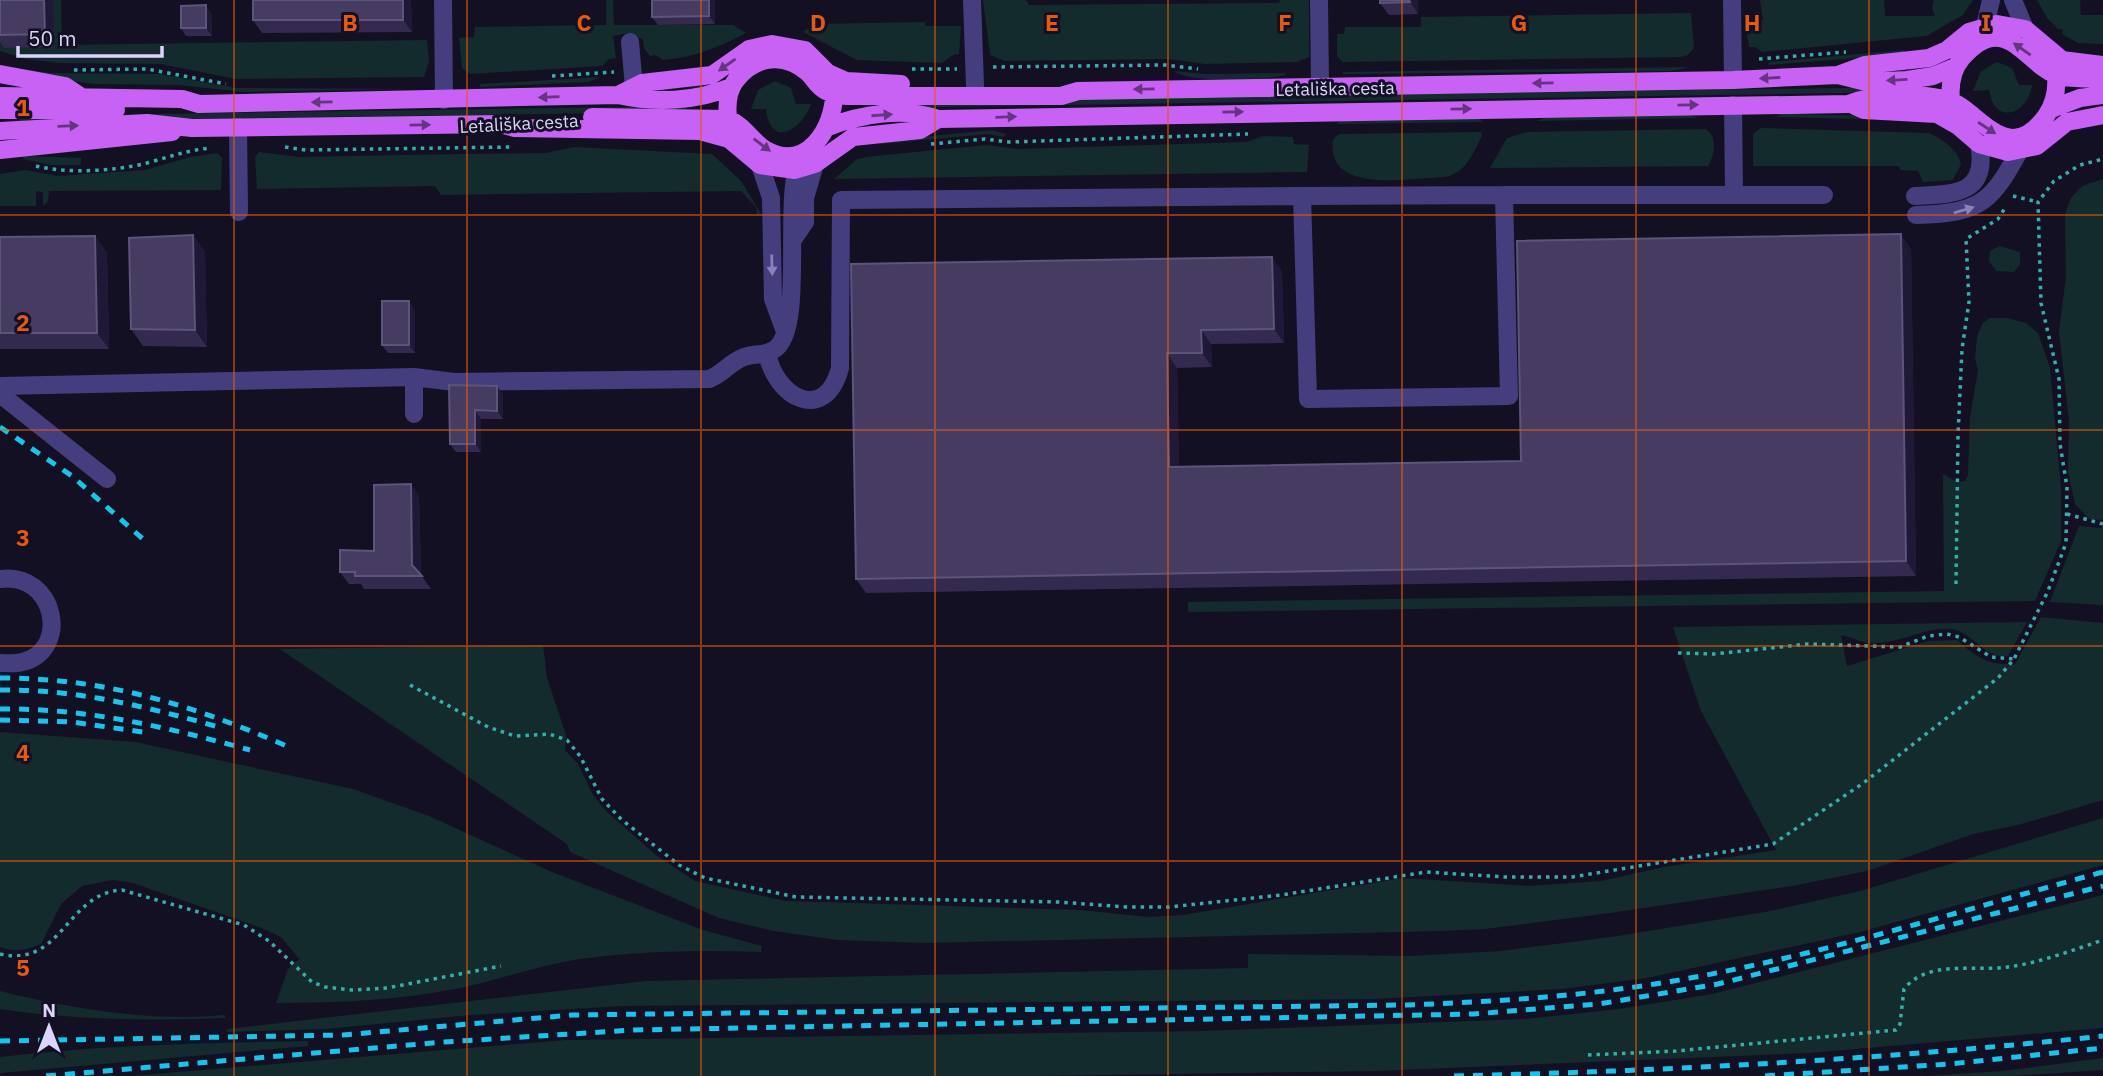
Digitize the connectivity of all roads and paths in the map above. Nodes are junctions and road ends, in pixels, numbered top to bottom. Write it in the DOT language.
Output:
graph roads {
  1 [pos="443,0"];
  2 [pos="972,0"];
  3 [pos="1319,0"];
  4 [pos="1732,0"];
  5 [pos="1992,0"];
  6 [pos="2013,0"];
  7 [pos="2025,29"];
  8 [pos="1984,34"];
  9 [pos="630,42"];
  10 [pos="2052,54"];
  11 [pos="2103,65"];
  12 [pos="1002,67"];
  13 [pos="1955,67"];
  14 [pos="65,69"];
  15 [pos="1202,70"];
  16 [pos="828,73"];
  17 [pos="0,74"];
  18 [pos="1838,75"];
  19 [pos="2057,75"];
  20 [pos="2103,78"];
  21 [pos="1733,80"];
  22 [pos="239,84"];
  23 [pos="975,86"];
  24 [pos="1320,86"];
  25 [pos="635,87"];
  26 [pos="731,87"];
  27 [pos="1078,90"];
  28 [pos="834,94"];
  29 [pos="618,95"];
  30 [pos="2103,95"];
  31 [pos="0,96"];
  32 [pos="83,98"];
  33 [pos="444,100"];
  34 [pos="1951,101"];
  35 [pos="199,104"];
  36 [pos="1849,104"];
  37 [pos="1733,105"];
  38 [pos="2051,109"];
  39 [pos="0,110"];
  40 [pos="2103,115"];
  41 [pos="728,119"];
  42 [pos="938,119"];
  43 [pos="500,124"];
  44 [pos="1958,125"];
  45 [pos="237,127"];
  46 [pos="828,127"];
  47 [pos="192,128"];
  48 [pos="0,131"];
  49 [pos="1255,132"];
  50 [pos="2030,132"];
  51 [pos="734,143"];
  52 [pos="1979,144"];
  53 [pos="281,146"];
  54 [pos="917,146"];
  55 [pos="220,147"];
  56 [pos="525,147"];
  57 [pos="0,150"];
  58 [pos="2019,152"];
  59 [pos="809,158"];
  60 [pos="2103,159"];
  61 [pos="29,164"];
  62 [pos="760,165"];
  63 [pos="795,170"];
  64 [pos="1994,190"];
  65 [pos="1734,194"];
  66 [pos="1504,195"];
  67 [pos="1824,195"];
  68 [pos="1302,196"];
  69 [pos="1915,196"];
  70 [pos="2038,202"];
  71 [pos="2005,208"];
  72 [pos="239,212"];
  73 [pos="1916,215"];
  74 [pos="792,241"];
  75 [pos="784,329"];
  76 [pos="767,353"];
  77 [pos="414,377"];
  78 [pos="0,386"];
  79 [pos="0,394"];
  80 [pos="414,414"];
  81 [pos="107,479"];
  82 [pos="2067,514"];
  83 [pos="2103,524"];
  84 [pos="1,578"];
  85 [pos="1956,584"];
  86 [pos="1678,653"];
  87 [pos="2014,659"];
  88 [pos="1,663"];
  89 [pos="410,685"];
  90 [pos="2103,940"];
  91 [pos="0,954"];
  92 [pos="501,967"];
  93 [pos="1588,1055"];
  1 -- 33 [label="street"];
  2 -- 23 [label="street"];
  3 -- 24 [label="street"];
  4 -- 21 [label="street"];
  5 -- 8 [label="street"];
  6 -- 7 [label="street"];
  7 -- 8 [label="main road"];
  7 -- 10 [label="main road"];
  8 -- 13 [label="main road, Letališka cesta"];
  8 -- 18 [label="main road, Letališka cesta"];
  19 -- 8 [label="main road, one-way"];
  9 -- 25 [label="street"];
  10 -- 11 [label="main road"];
  10 -- 19 [label="main road"];
  12 -- 15 [label="path"];
  13 -- 18 [label="main road, Letališka cesta, one-way"];
  13 -- 34 [label="main road"];
  14 -- 22 [label="path"];
  16 -- 23 [label="main road, Letališka cesta"];
  16 -- 25 [label="main road, Letališka cesta, one-way"];
  16 -- 28 [label="street"];
  17 -- 32 [label="main road"];
  18 -- 21 [label="main road, Letališka cesta, one-way"];
  19 -- 20 [label="main road"];
  19 -- 38 [label="main road"];
  21 -- 24 [label="main road, Letališka cesta, one-way"];
  23 -- 27 [label="main road, Letališka cesta"];
  24 -- 27 [label="main road, Letališka cesta, one-way"];
  25 -- 29 [label="main road, Letališka cesta"];
  26 -- 28 [label="main road, Letališka cesta"];
  26 -- 29 [label="main road, Letališka cesta"];
  26 -- 41 [label="main road"];
  27 -- 28 [label="main road, Letališka cesta"];
  28 -- 46 [label="main road"];
  29 -- 33 [label="main road, Letališka cesta, one-way"];
  30 -- 38 [label="main road"];
  31 -- 32 [label="main road, Letališka cesta"];
  32 -- 35 [label="main road, Letališka cesta"];
  33 -- 35 [label="main road, Letališka cesta, one-way"];
  34 -- 36 [label="main road, Letališka cesta"];
  34 -- 44 [label="main road"];
  34 -- 50 [label="main road, Letališka cesta, one-way"];
  35 -- 39 [label="main road, Letališka cesta"];
  36 -- 37 [label="main road, Letališka cesta"];
  36 -- 44 [label="main road, Letališka cesta"];
  42 -- 37 [label="main road, Letališka cesta, one-way"];
  37 -- 65 [label="street"];
  38 -- 50 [label="main road"];
  40 -- 58 [label="main road"];
  41 -- 43 [label="main road, Letališka cesta"];
  41 -- 51 [label="main road"];
  41 -- 59 [label="main road, one-way"];
  46 -- 42 [label="main road, Letališka cesta, one-way"];
  42 -- 59 [label="main road, Letališka cesta"];
  45 -- 43 [label="main road, Letališka cesta, one-way"];
  43 -- 51 [label="main road, Letališka cesta"];
  44 -- 52 [label="main road, Letališka cesta"];
  45 -- 47 [label="main road, Letališka cesta"];
  45 -- 72 [label="street"];
  46 -- 59 [label="main road, Letališka cesta"];
  48 -- 47 [label="main road, Letališka cesta, one-way"];
  47 -- 57 [label="main road, Letališka cesta"];
  49 -- 54 [label="path"];
  50 -- 58 [label="street"];
  51 -- 62 [label="main road, Letališka cesta"];
  52 -- 58 [label="main road, Letališka cesta"];
  52 -- 69 [label="street"];
  53 -- 56 [label="path, Letališka cesta"];
  55 -- 61 [label="path"];
  58 -- 64 [label="street"];
  59 -- 63 [label="main road, Letališka cesta"];
  59 -- 74 [label="street"];
  60 -- 70 [label="path"];
  62 -- 63 [label="main road, Letališka cesta"];
  62 -- 75 [label="street, one-way"];
  63 -- 74 [label="street"];
  64 -- 70 [label="path"];
  73 -- 64 [label="street, one-way"];
  65 -- 66 [label="street"];
  65 -- 67 [label="street"];
  66 -- 68 [label="street"];
  66 -- 68 [label="street"];
  68 -- 76 [label="street"];
  70 -- 82 [label="path"];
  71 -- 85 [label="path"];
  74 -- 75 [label="street"];
  75 -- 76 [label="street"];
  76 -- 77 [label="street"];
  77 -- 78 [label="street"];
  77 -- 80 [label="street"];
  79 -- 81 [label="street"];
  82 -- 83 [label="path"];
  82 -- 87 [label="path"];
  84 -- 88 [label="street"];
  86 -- 87 [label="path"];
  87 -- 89 [label="path"];
  90 -- 93 [label="path"];
  91 -- 92 [label="path"];
}
